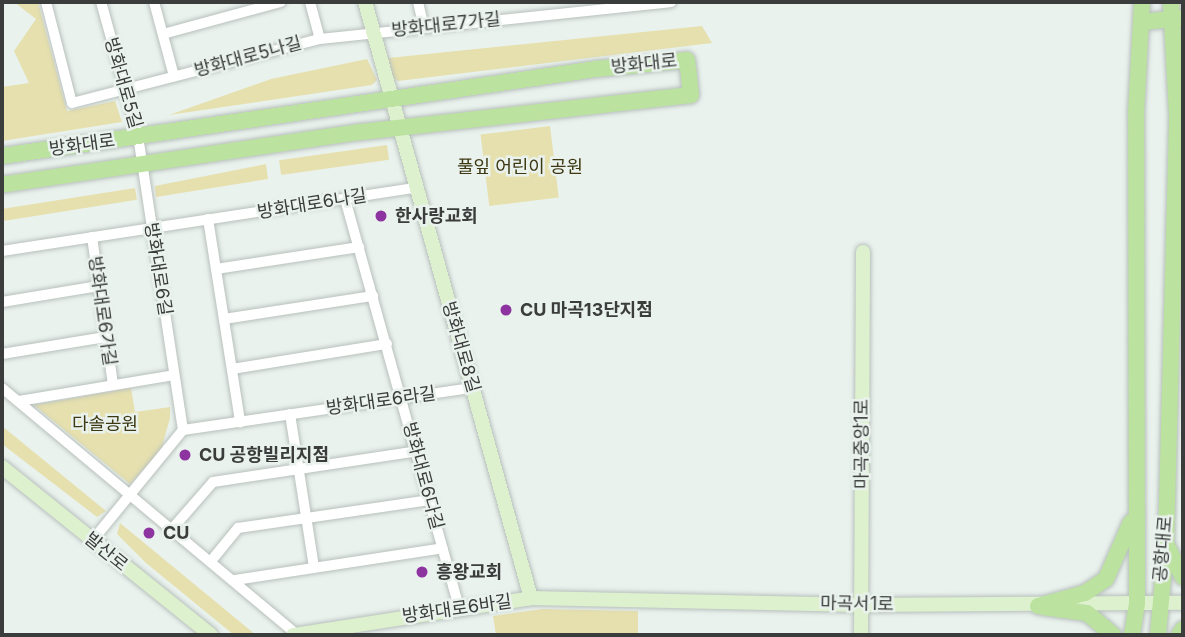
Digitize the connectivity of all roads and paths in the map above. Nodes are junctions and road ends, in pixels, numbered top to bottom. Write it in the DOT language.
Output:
graph roads {
  1 [pos="46,2"];
  2 [pos="101,2"];
  3 [pos="154,2"];
  4 [pos="281,2"];
  5 [pos="310,2"];
  6 [pos="365,2"];
  7 [pos="418,2"];
  8 [pos="671,2"];
  9 [pos="1142,2"];
  10 [pos="1171,2"];
  11 [pos="644,3"];
  12 [pos="587,6"];
  13 [pos="1177,19"];
  14 [pos="1142,22"];
  15 [pos="424,27"];
  16 [pos="373,32"];
  17 [pos="163,34"];
  18 [pos="320,39"];
  19 [pos="1177,45"];
  20 [pos="1142,51"];
  21 [pos="174,76"];
  22 [pos="125,89"];
  23 [pos="390,97"];
  24 [pos="1183,97"];
  25 [pos="1177,114"];
  26 [pos="398,127"];
  27 [pos="138,136"];
  28 [pos="2,156"];
  29 [pos="143,164"];
  30 [pos="2,185"];
  31 [pos="416,188"];
  32 [pos="345,198"];
  33 [pos="208,219"];
  34 [pos="152,228"];
  35 [pos="92,237"];
  36 [pos="359,247"];
  37 [pos="2,251"];
  38 [pos="863,253"];
  39 [pos="216,270"];
  40 [pos="99,286"];
  41 [pos="373,296"];
  42 [pos="2,302"];
  43 [pos="224,319"];
  44 [pos="106,337"];
  45 [pos="387,344"];
  46 [pos="2,354"];
  47 [pos="232,369"];
  48 [pos="174,375"];
  49 [pos="113,385"];
  50 [pos="2,388"];
  51 [pos="472,388"];
  52 [pos="402,398"];
  53 [pos="19,401"];
  54 [pos="290,414"];
  55 [pos="240,422"];
  56 [pos="183,430"];
  57 [pos="416,451"];
  58 [pos="2,467"];
  59 [pos="299,469"];
  60 [pos="130,495"];
  61 [pos="430,500"];
  62 [pos="1136,506"];
  63 [pos="306,518"];
  64 [pos="172,529"];
  65 [pos="92,541"];
  66 [pos="1166,543"];
  67 [pos="443,548"];
  68 [pos="211,561"];
  69 [pos="314,567"];
  70 [pos="1183,577"];
  71 [pos="235,580"];
  72 [pos="531,597"];
  73 [pos="1136,603"];
  74 [pos="1183,603"];
  75 [pos="1157,604"];
  76 [pos="861,605"];
  77 [pos="1038,606"];
  78 [pos="459,608"];
  79 [pos="1183,629"];
  80 [pos="294,634"];
  81 [pos="211,635"];
  82 [pos="861,635"];
  83 [pos="1112,635"];
  84 [pos="1132,635"];
  85 [pos="1158,635"];
  86 [pos="1179,635"];
  1 -- 22 [label="street, 방화대로5나길"];
  2 -- 22 [label="street, 방화대로5길"];
  3 -- 17 [label="street"];
  4 -- 17 [label="street"];
  5 -- 18 [label="street"];
  6 -- 16 [label="street, 방화대로8길"];
  7 -- 15 [label="street"];
  8 -- 11 [label="street, 방화대로7가길"];
  9 -- 14 [label="main road, 공항대로"];
  10 -- 13 [label="main road, 공항대로"];
  11 -- 12 [label="street, 방화대로7가길"];
  12 -- 15 [label="street, 방화대로7가길"];
  13 -- 14 [label="main road"];
  13 -- 19 [label="main road, 공항대로"];
  14 -- 20 [label="main road, 공항대로"];
  15 -- 16 [label="street, 방화대로7가길"];
  16 -- 18 [label="street, 방화대로5나길"];
  16 -- 23 [label="street, 방화대로8길"];
  17 -- 21 [label="street"];
  18 -- 21 [label="street, 방화대로5나길"];
  19 -- 20 [label="main road"];
  19 -- 25 [label="main road, 공항대로"];
  20 -- 62 [label="main road, 공항대로"];
  21 -- 22 [label="street, 방화대로5나길"];
  22 -- 27 [label="street, 방화대로5길"];
  23 -- 26 [label="street, 방화대로8길"];
  23 -- 26 [label="main road, 방화대로"];
  23 -- 27 [label="main road, 방화대로"];
  24 -- 25 [label="main road"];
  25 -- 66 [label="main road, 공항대로"];
  26 -- 29 [label="main road, 방화대로"];
  26 -- 31 [label="street, 방화대로8길"];
  27 -- 28 [label="main road, 방화대로"];
  27 -- 29 [label="street, 방화대로5길"];
  29 -- 30 [label="main road, 방화대로"];
  29 -- 34 [label="street, 방화대로6길"];
  31 -- 32 [label="street, 방화대로6나길"];
  31 -- 51 [label="street, 방화대로8길"];
  32 -- 33 [label="street, 방화대로6나길"];
  32 -- 36 [label="street, 방화대로6다길"];
  33 -- 34 [label="street, 방화대로6나길"];
  33 -- 39 [label="street"];
  34 -- 35 [label="street, 방화대로6가길"];
  34 -- 48 [label="street, 방화대로6길"];
  35 -- 37 [label="street, 방화대로6가길"];
  35 -- 40 [label="street, 방화대로6가길"];
  36 -- 39 [label="street"];
  36 -- 41 [label="street, 방화대로6다길"];
  38 -- 76 [label="street, 마곡중앙1로"];
  39 -- 43 [label="street"];
  40 -- 42 [label="street"];
  40 -- 44 [label="street, 방화대로6가길"];
  41 -- 43 [label="street"];
  41 -- 45 [label="street, 방화대로6다길"];
  43 -- 47 [label="street"];
  44 -- 46 [label="street"];
  44 -- 49 [label="street, 방화대로6가길"];
  45 -- 47 [label="street"];
  45 -- 52 [label="street, 방화대로6다길"];
  47 -- 55 [label="street"];
  48 -- 49 [label="street"];
  48 -- 56 [label="street, 방화대로6길"];
  49 -- 53 [label="street"];
  50 -- 53 [label="street, 방화대로6바길"];
  51 -- 52 [label="street, 방화대로6라길"];
  51 -- 72 [label="street, 방화대로8길"];
  52 -- 54 [label="street, 방화대로6라길"];
  52 -- 57 [label="street, 방화대로6다길"];
  53 -- 60 [label="street, 방화대로6바길"];
  54 -- 55 [label="street, 방화대로6라길"];
  54 -- 59 [label="street"];
  55 -- 56 [label="street, 방화대로6라길"];
  56 -- 60 [label="street"];
  57 -- 59 [label="street"];
  57 -- 61 [label="street, 방화대로6다길"];
  58 -- 65 [label="street, 발산로"];
  59 -- 63 [label="street"];
  59 -- 64 [label="street"];
  60 -- 64 [label="street, 방화대로6바길"];
  60 -- 65 [label="street"];
  61 -- 63 [label="street"];
  61 -- 67 [label="street, 방화대로6다길"];
  62 -- 73 [label="main road, 공항대로"];
  62 -- 77 [label="main road"];
  63 -- 68 [label="street"];
  63 -- 69 [label="street"];
  64 -- 68 [label="street, 방화대로6바길"];
  65 -- 81 [label="street, 발산로"];
  66 -- 70 [label="main road"];
  66 -- 75 [label="main road, 공항대로"];
  67 -- 69 [label="street"];
  67 -- 78 [label="street, 방화대로6다길"];
  68 -- 71 [label="street, 방화대로6바길"];
  69 -- 71 [label="street"];
  71 -- 80 [label="street, 방화대로6바길"];
  72 -- 76 [label="street, 마곡서1로"];
  72 -- 78 [label="street, 방화대로6바길"];
  73 -- 75 [label="street, 마곡서1로"];
  73 -- 77 [label="street, 마곡서1로"];
  73 -- 84 [label="main road, 공항대로"];
  74 -- 75 [label="street, 마곡서1로"];
  75 -- 85 [label="main road, 공항대로"];
  76 -- 77 [label="street, 마곡서1로"];
  76 -- 82 [label="street, 마곡중앙1로"];
  77 -- 83 [label="main road"];
  78 -- 80 [label="street, 방화대로6바길"];
  79 -- 86 [label="main road"];
}
